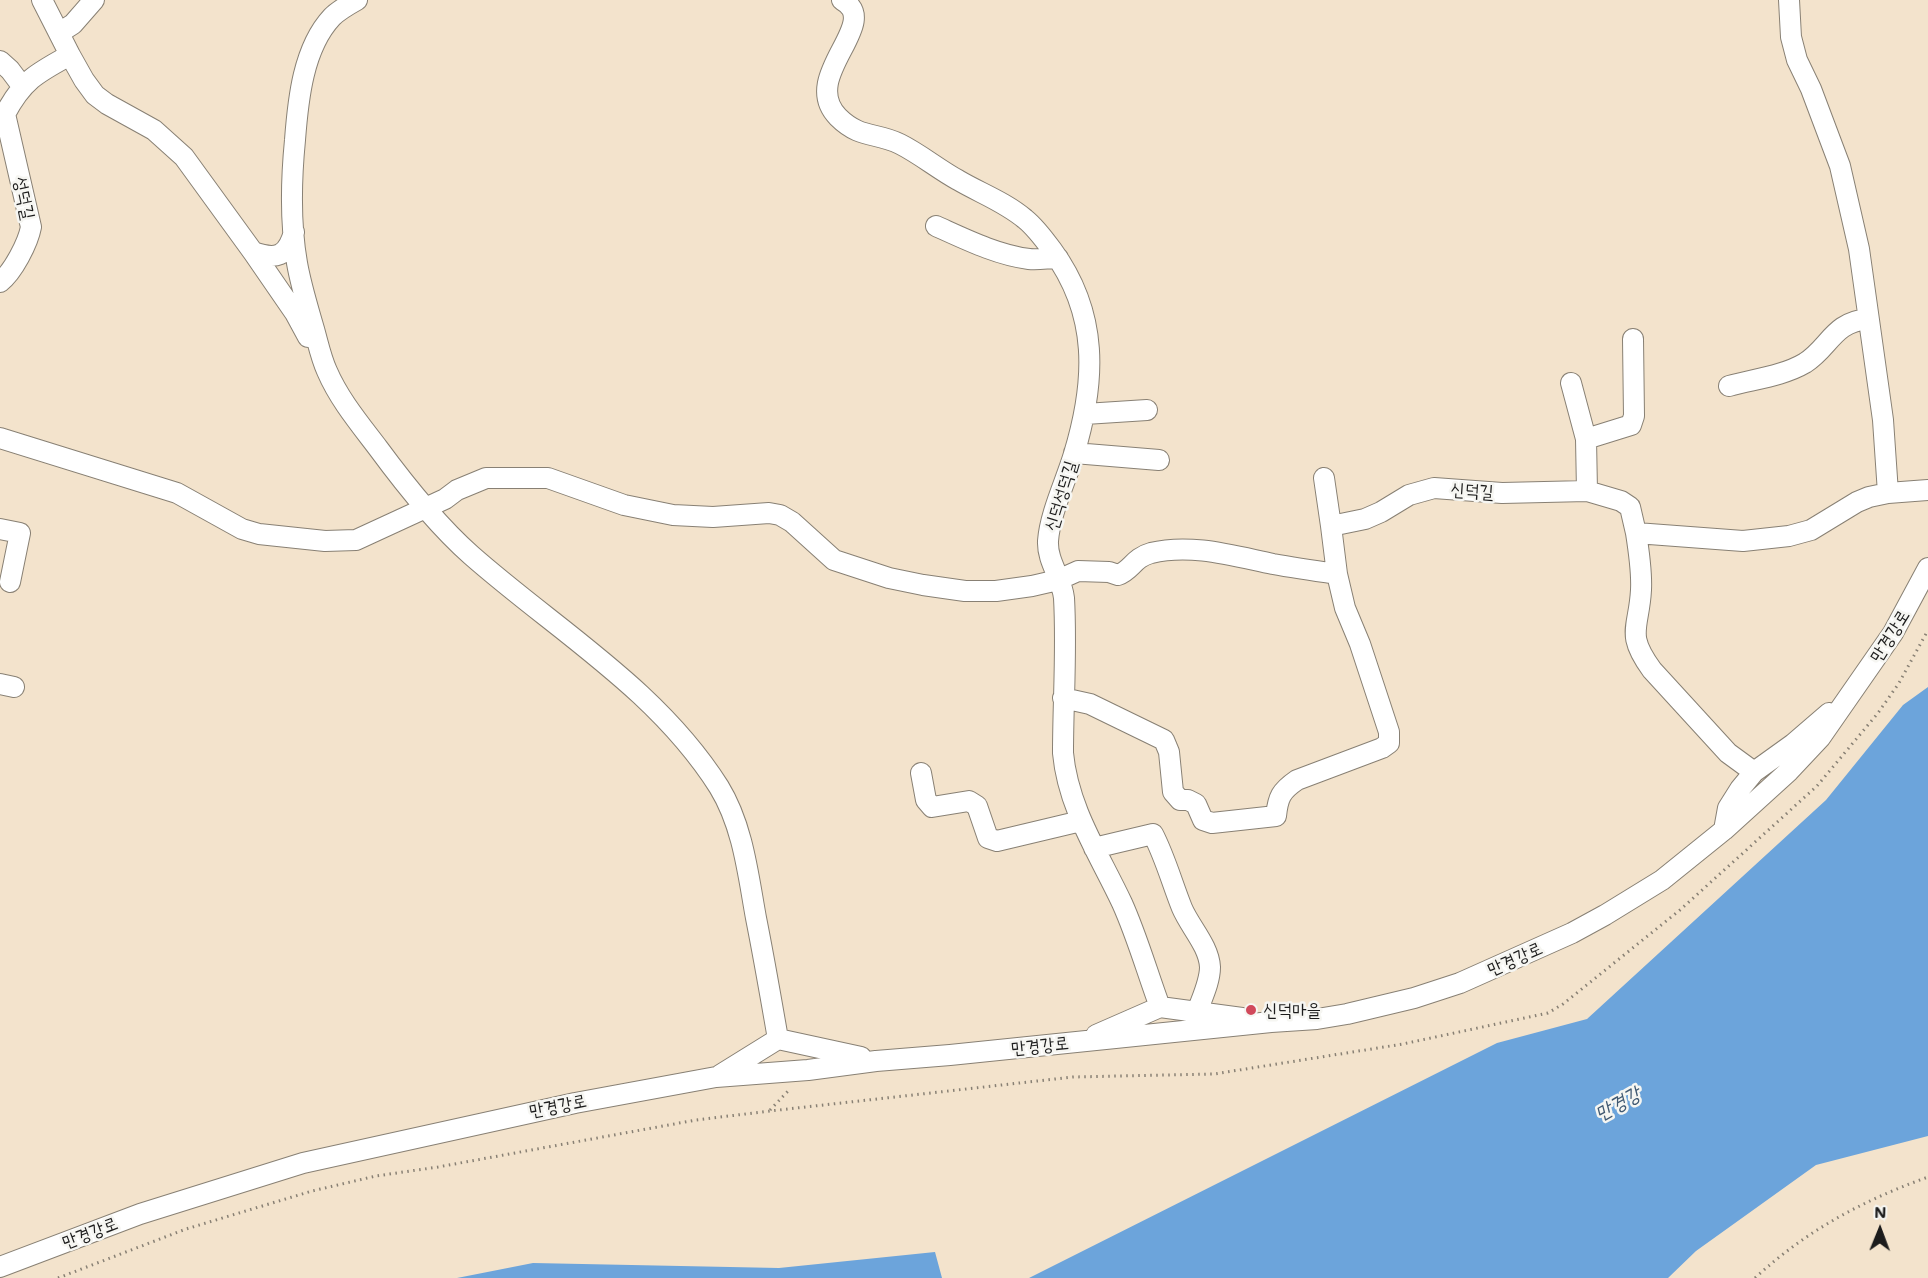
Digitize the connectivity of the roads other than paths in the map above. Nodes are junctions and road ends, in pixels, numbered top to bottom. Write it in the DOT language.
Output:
graph roads {
  1 [pos="42,0"];
  2 [pos="94,0"];
  3 [pos="357,0"];
  4 [pos="842,0"];
  5 [pos="1789,0"];
  6 [pos="59,33"];
  7 [pos="70,55"];
  8 [pos="0,61"];
  9 [pos="22,86"];
  10 [pos="2,117"];
  11 [pos="936,226"];
  12 [pos="294,232"];
  13 [pos="253,252"];
  14 [pos="1058,258"];
  15 [pos="0,282"];
  16 [pos="1868,319"];
  17 [pos="1633,339"];
  18 [pos="326,369"];
  19 [pos="1571,383"];
  20 [pos="1729,386"];
  21 [pos="1147,410"];
  22 [pos="1085,414"];
  23 [pos="0,438"];
  24 [pos="1586,439"];
  25 [pos="1074,453"];
  26 [pos="1159,460"];
  27 [pos="1324,478"];
  28 [pos="1928,490"];
  29 [pos="1587,491"];
  30 [pos="1888,493"];
  31 [pos="425,508"];
  32 [pos="1331,526"];
  33 [pos="0,529"];
  34 [pos="1636,533"];
  35 [pos="1928,568"];
  36 [pos="1337,574"];
  37 [pos="1058,580"];
  38 [pos="10,582"];
  39 [pos="1852,694"];
  40 [pos="1064,698"];
  41 [pos="1754,771"];
  42 [pos="921,773"];
  43 [pos="1081,821"];
  44 [pos="1724,830"];
  45 [pos="1094,848"];
  46 [pos="1160,1007"];
  47 [pos="1197,1012"];
  48 [pos="1271,1022"];
  49 [pos="778,1040"];
  50 [pos="1080,1042"];
  51 [pos="876,1060"];
  52 [pos="716,1077"];
  53 [pos="0,1267"];
  1 -- 6 [label="street"];
  2 -- 6 [label="street"];
  3 -- 12 [label="street"];
  4 -- 14 [label="street, 신덕성덕길"];
  5 -- 16 [label="street"];
  6 -- 7 [label="street"];
  7 -- 9 [label="street, 성덕길"];
  7 -- 13 [label="street"];
  8 -- 9 [label="street"];
  9 -- 10 [label="street, 성덕길"];
  10 -- 15 [label="street, 성덕길"];
  11 -- 14 [label="street"];
  12 -- 13 [label="street"];
  12 -- 18 [label="street"];
  13 -- 18 [label="street"];
  14 -- 22 [label="street, 신덕성덕길"];
  16 -- 20 [label="street"];
  16 -- 30 [label="street"];
  17 -- 24 [label="street"];
  18 -- 31 [label="street"];
  19 -- 24 [label="street"];
  21 -- 22 [label="street"];
  22 -- 25 [label="street, 신덕성덕길"];
  23 -- 31 [label="street"];
  24 -- 29 [label="street"];
  25 -- 26 [label="street"];
  25 -- 37 [label="street, 신덕성덕길"];
  27 -- 32 [label="street"];
  28 -- 30 [label="street"];
  29 -- 32 [label="street, 신덕길"];
  29 -- 34 [label="street, 신덕길"];
  30 -- 34 [label="street"];
  31 -- 37 [label="street"];
  31 -- 49 [label="street"];
  32 -- 36 [label="street"];
  33 -- 38 [label="street"];
  34 -- 41 [label="street"];
  35 -- 39 [label="street, 만경강로"];
  36 -- 37 [label="street"];
  36 -- 40 [label="street"];
  37 -- 40 [label="street, 신덕성덕길"];
  39 -- 41 [label="street"];
  39 -- 44 [label="street, 만경강로"];
  40 -- 43 [label="street, 신덕성덕길"];
  41 -- 44 [label="street"];
  42 -- 43 [label="street"];
  43 -- 45 [label="street, 신덕성덕길"];
  44 -- 48 [label="street, 만경강로"];
  45 -- 46 [label="street, 신덕성덕길"];
  45 -- 47 [label="street"];
  46 -- 47 [label="street"];
  46 -- 50 [label="street"];
  47 -- 48 [label="street"];
  48 -- 50 [label="street, 만경강로"];
  49 -- 51 [label="street"];
  49 -- 52 [label="street"];
  50 -- 51 [label="street, 만경강로"];
  51 -- 52 [label="street, 만경강로"];
  52 -- 53 [label="street, 만경강로"];
}
